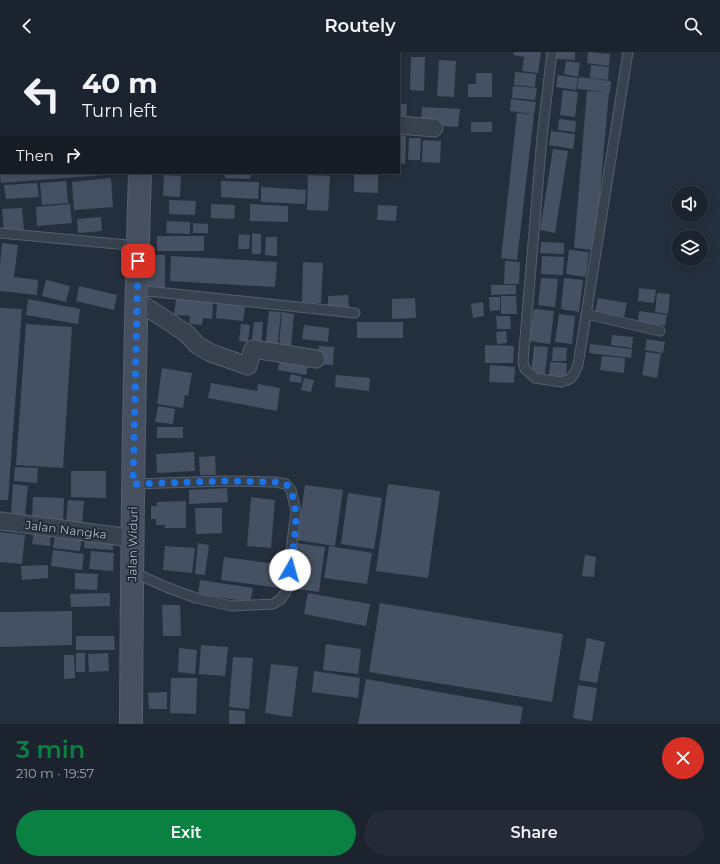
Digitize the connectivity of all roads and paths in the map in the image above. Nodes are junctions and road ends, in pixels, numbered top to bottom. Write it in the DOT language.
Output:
graph roads {
  1 [pos="552,52"];
  2 [pos="628,52"];
  3 [pos="400,126"];
  4 [pos="434,128"];
  5 [pos="140,174"];
  6 [pos="0,233"];
  7 [pos="138,246"];
  8 [pos="137,296"];
  9 [pos="355,313"];
  10 [pos="586,314"];
  11 [pos="660,331"];
  12 [pos="316,359"];
  13 [pos="133,484"];
  14 [pos="0,521"];
  15 [pos="132,538"];
  16 [pos="132,572"];
  17 [pos="131,724"];
  1 -- 10 [label="lane"];
  2 -- 10 [label="lane"];
  3 -- 4 [label="street"];
  5 -- 7 [label="main road, Jalan Widuri"];
  6 -- 7 [label="lane"];
  7 -- 8 [label="main road, Jalan Widuri"];
  8 -- 9 [label="lane"];
  8 -- 12 [label="street"];
  8 -- 13 [label="main road, Jalan Widuri"];
  10 -- 11 [label="lane"];
  13 -- 15 [label="main road, Jalan Widuri"];
  13 -- 16 [label="lane"];
  14 -- 15 [label="street, Jalan Nangka"];
  15 -- 16 [label="main road, Jalan Widuri"];
  16 -- 17 [label="main road, Jalan Widuri"];
}
